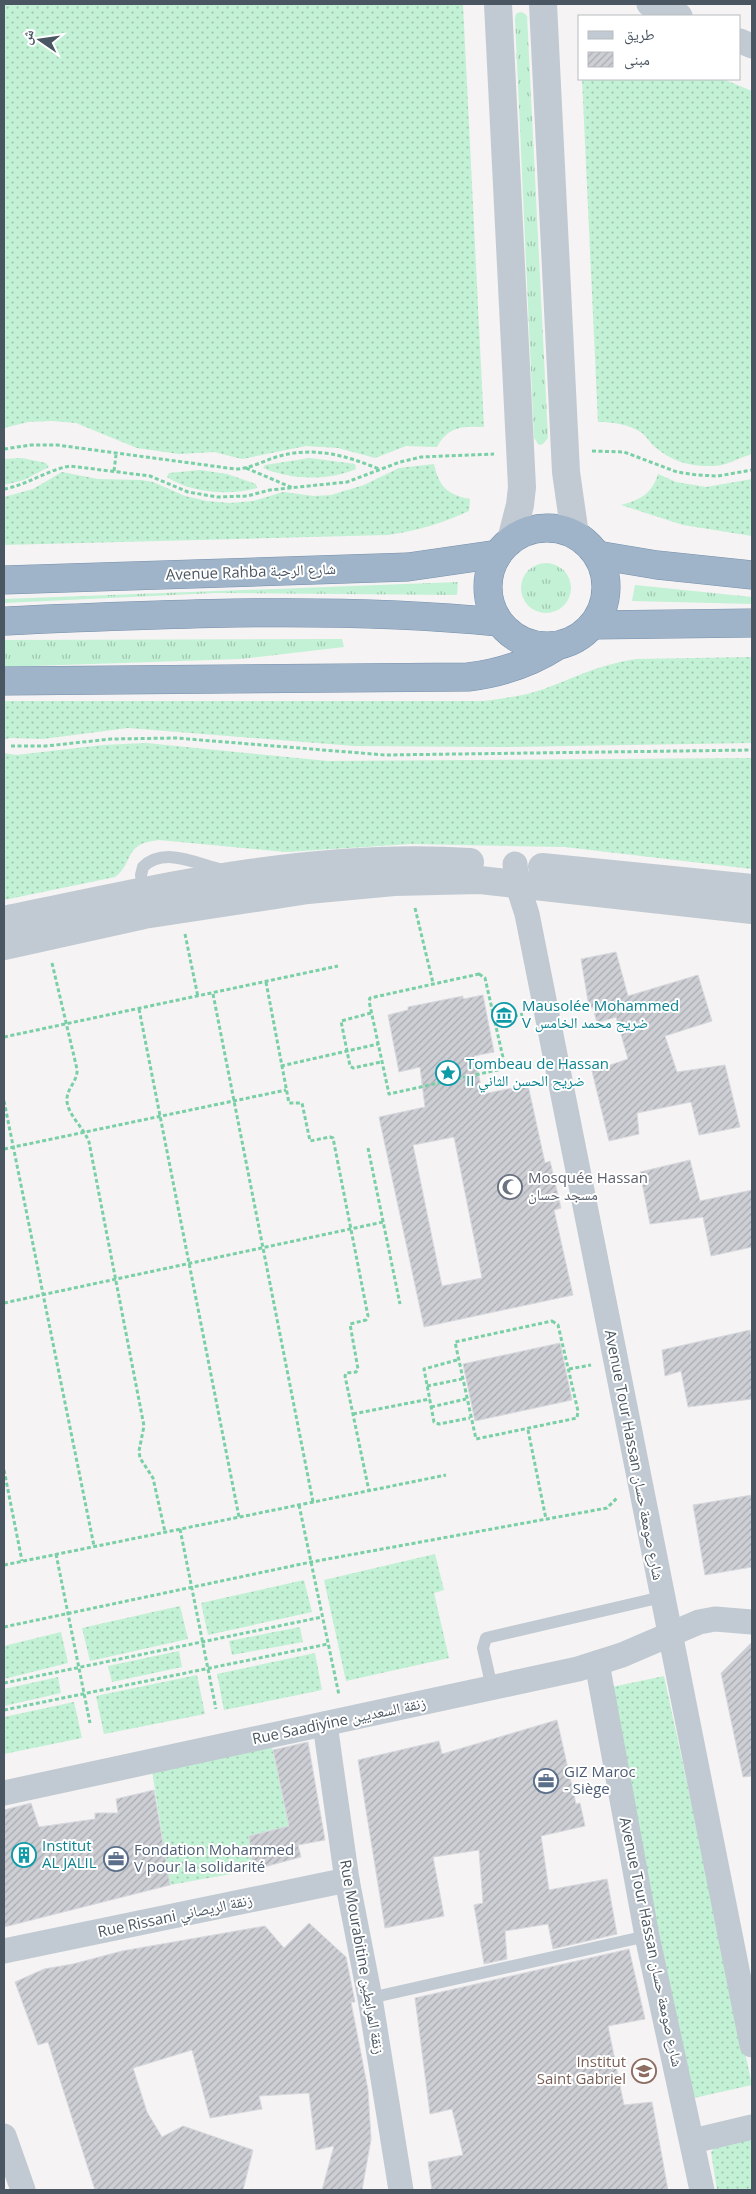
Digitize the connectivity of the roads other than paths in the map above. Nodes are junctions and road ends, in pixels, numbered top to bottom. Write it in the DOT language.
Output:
graph roads {
  1 [pos="498,4"];
  2 [pos="543,4"];
  3 [pos="649,4"];
  4 [pos="677,15"];
  5 [pos="575,535"];
  6 [pos="504,547"];
  7 [pos="597,555"];
  8 [pos="752,575"];
  9 [pos="4,580"];
  10 [pos="4,621"];
  11 [pos="498,622"];
  12 [pos="752,623"];
  13 [pos="593,625"];
  14 [pos="556,646"];
  15 [pos="4,681"];
  16 [pos="516,874"];
  17 [pos="752,888"];
  18 [pos="143,903"];
  19 [pos="752,910"];
  20 [pos="4,920"];
  21 [pos="4,946"];
  22 [pos="662,1597"];
  23 [pos="752,1622"];
  24 [pos="670,1634"];
  25 [pos="597,1664"];
  26 [pos="492,1688"];
  27 [pos="334,1722"];
  28 [pos="4,1793"];
  29 [pos="347,1880"];
  30 [pos="647,1936"];
  31 [pos="4,1951"];
  32 [pos="370,1998"];
  33 [pos="752,2045"];
  34 [pos="752,2127"];
  35 [pos="4,2136"];
  36 [pos="693,2141"];
  37 [pos="23,2190"];
  38 [pos="401,2190"];
  39 [pos="702,2190"];
  1 -- 6 [label="street"];
  2 -- 5 [label="street"];
  3 -- 4 [label="street"];
  5 -- 6 [label="highway"];
  5 -- 7 [label="highway"];
  6 -- 9 [label="highway, Avenue Rahba شارع الرحبة"];
  6 -- 11 [label="highway"];
  7 -- 8 [label="highway"];
  7 -- 13 [label="highway"];
  10 -- 11 [label="highway"];
  11 -- 14 [label="highway"];
  12 -- 13 [label="highway"];
  13 -- 14 [label="highway"];
  14 -- 15 [label="highway"];
  16 -- 17 [label="street"];
  16 -- 18 [label="street"];
  16 -- 18 [label="street"];
  16 -- 19 [label="street"];
  16 -- 22 [label="street, Avenue Tour Hassan شارع صومعة حسان"];
  18 -- 20 [label="street"];
  18 -- 21 [label="street"];
  22 -- 24 [label="street, Avenue Tour Hassan شارع صومعة حسان"];
  22 -- 26 [label="lane"];
  23 -- 24 [label="street, Rue Saadiyine زنقة السعديين"];
  24 -- 25 [label="street, Rue Saadiyine زنقة السعديين"];
  24 -- 33 [label="street, Avenue Tour Hassan شارع صومعة حسان"];
  25 -- 26 [label="street, Rue Saadiyine زنقة السعديين"];
  25 -- 30 [label="street, Avenue Tour Hassan شارع صومعة حسان"];
  26 -- 27 [label="street, Rue Saadiyine زنقة السعديين"];
  27 -- 28 [label="street, Rue Saadiyine زنقة السعديين"];
  27 -- 29 [label="street, Rue Mourabitine زنقة المرابطين"];
  29 -- 31 [label="street, Rue Rissani زنقة الريصاني"];
  29 -- 32 [label="street, Rue Mourabitine زنقة المرابطين"];
  30 -- 32 [label="lane"];
  30 -- 36 [label="street, Avenue Tour Hassan شارع صومعة حسان"];
  32 -- 38 [label="street, Rue Mourabitine زنقة المرابطين"];
  34 -- 36 [label="street"];
  35 -- 37 [label="street"];
  36 -- 39 [label="street, Avenue Tour Hassan شارع صومعة حسان"];
}
